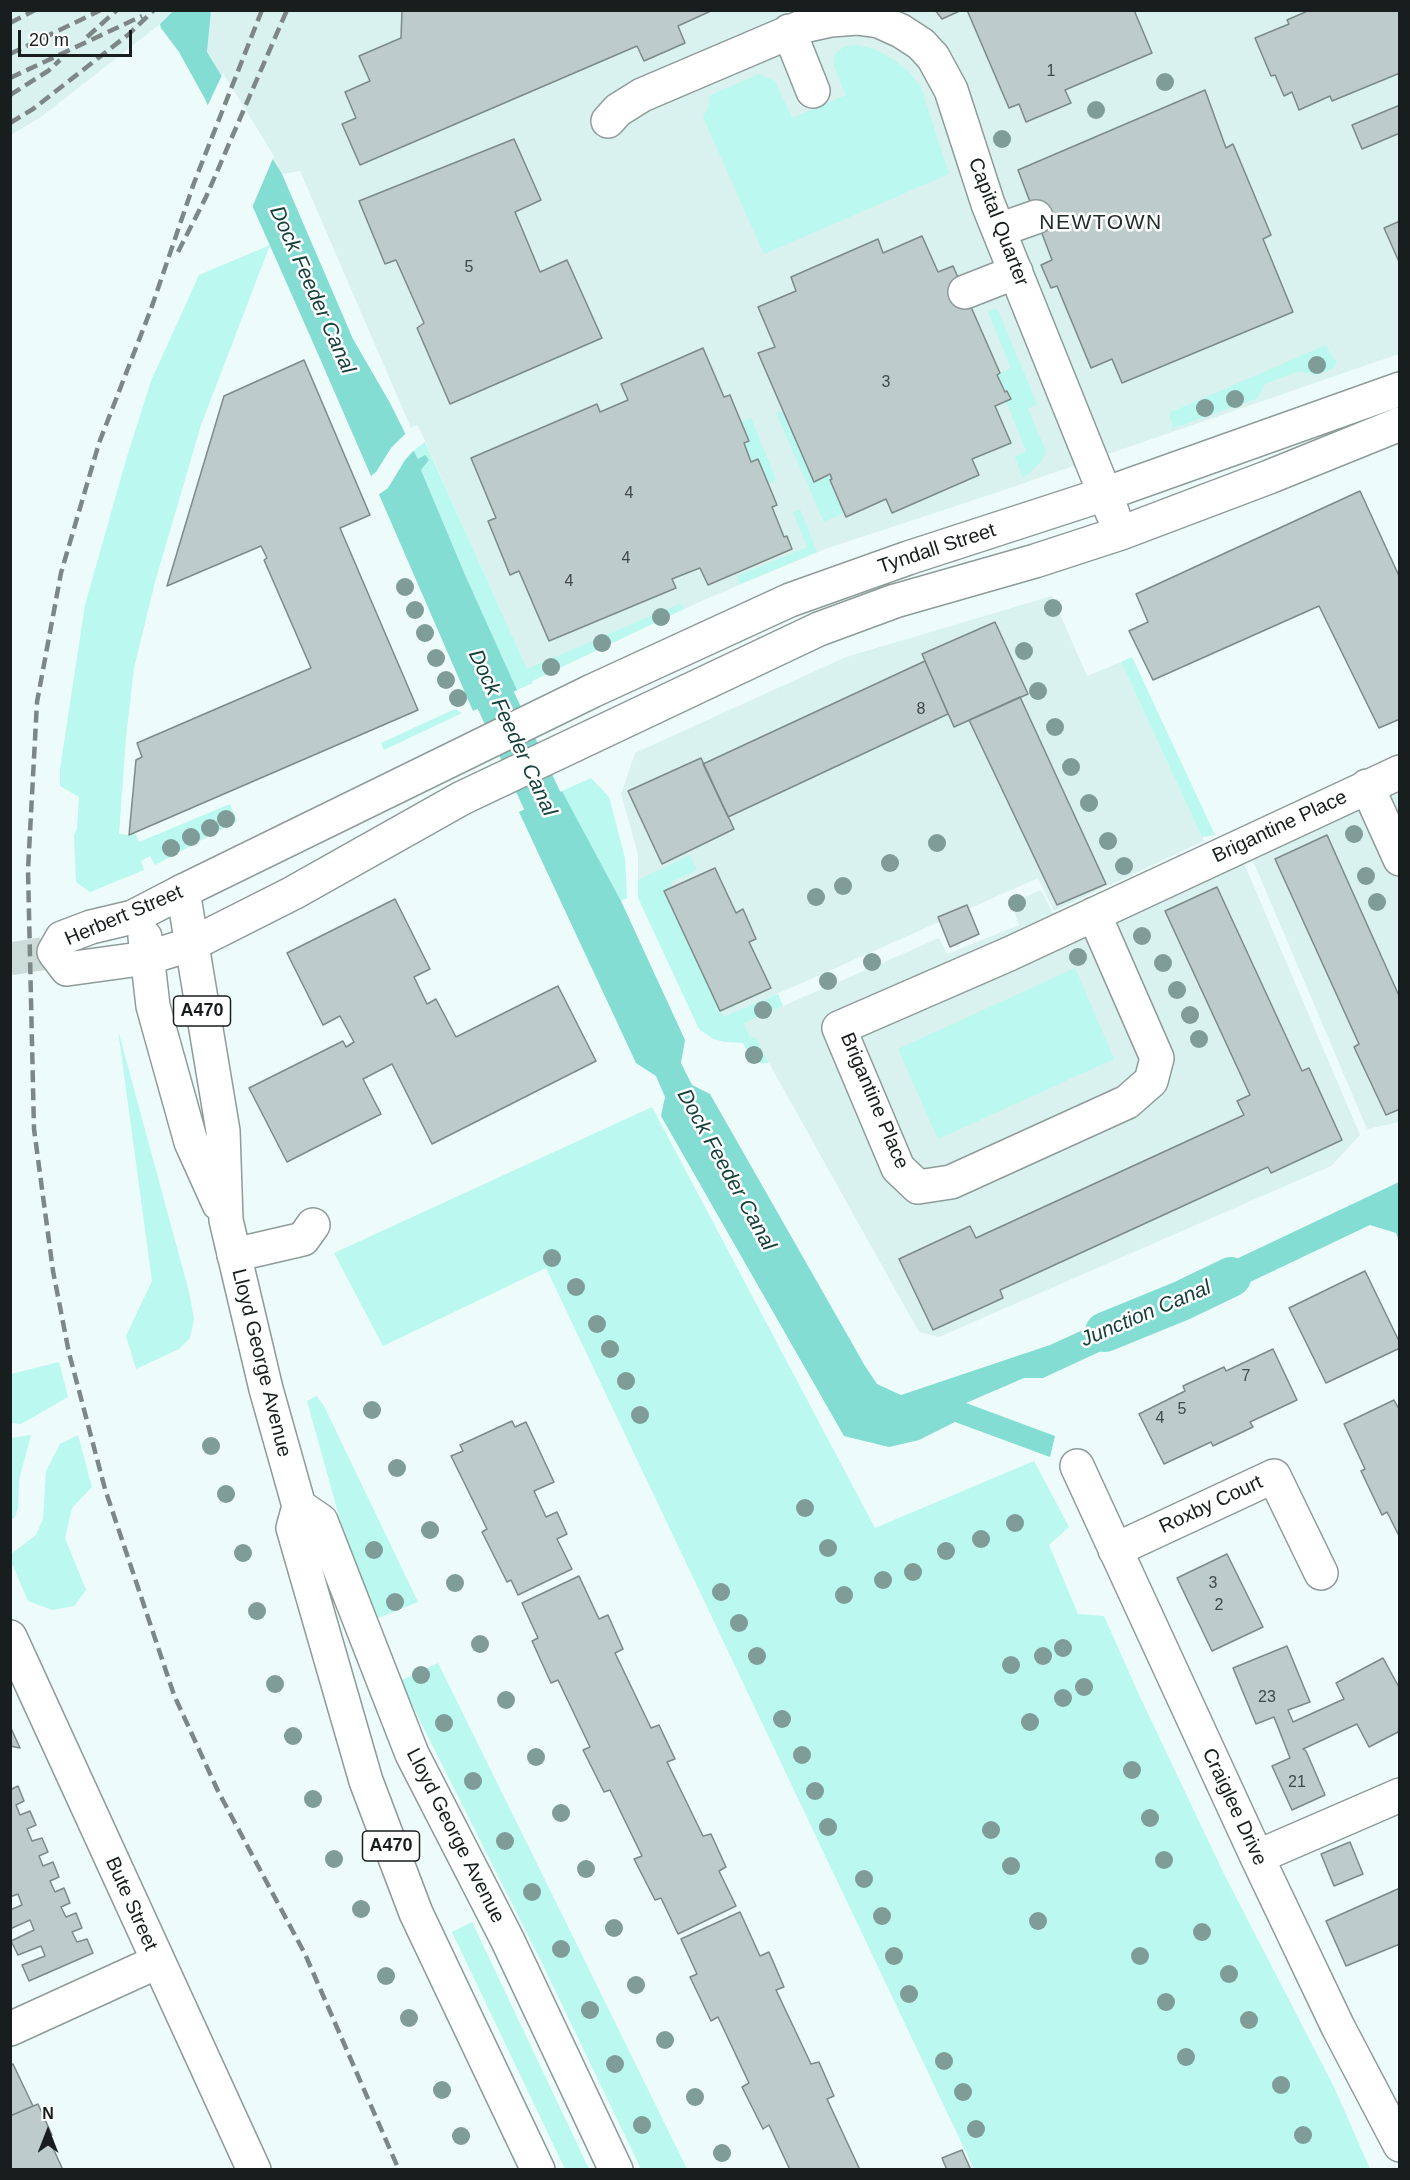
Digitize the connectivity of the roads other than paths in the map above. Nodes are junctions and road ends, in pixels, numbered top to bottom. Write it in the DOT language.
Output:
graph roads {
  1 [pos="789,31"];
  2 [pos="813,91"];
  3 [pos="608,121"];
  4 [pos="1036,217"];
  5 [pos="999,230"];
  6 [pos="1016,272"];
  7 [pos="965,292"];
  8 [pos="1400,389"];
  9 [pos="1400,424"];
  10 [pos="1105,494"];
  11 [pos="1121,533"];
  12 [pos="488,742"];
  13 [pos="1400,771"];
  14 [pos="504,778"];
  15 [pos="1367,786"];
  16 [pos="1400,859"];
  17 [pos="183,891"];
  18 [pos="141,912"];
  19 [pos="1094,914"];
  20 [pos="192,944"];
  21 [pos="147,958"];
  22 [pos="226,1220"];
  23 [pos="313,1225"];
  24 [pos="234,1255"];
  25 [pos="1077,1466"];
  26 [pos="299,1506"];
  27 [pos="1115,1550"];
  28 [pos="1321,1573"];
  29 [pos="10,1637"];
  30 [pos="1400,1795"];
  31 [pos="1257,1857"];
  32 [pos="157,1962"];
  33 [pos="10,2029"];
  34 [pos="1400,2145"];
  35 [pos="254,2169"];
  36 [pos="538,2169"];
  37 [pos="616,2169"];
  1 -- 2 [label="street"];
  1 -- 3 [label="street, Capital Quarter"];
  1 -- 5 [label="street, Capital Quarter"];
  4 -- 5 [label="street"];
  5 -- 6 [label="street, Capital Quarter"];
  6 -- 7 [label="street"];
  6 -- 10 [label="street, Capital Quarter"];
  8 -- 10 [label="street, Tyndall Street"];
  9 -- 11 [label="street, Tyndall Street"];
  10 -- 11 [label="street, Capital Quarter"];
  10 -- 12 [label="street, Tyndall Street"];
  11 -- 14 [label="street, Tyndall Street"];
  12 -- 17 [label="street, Herbert Street"];
  13 -- 15 [label="street, Brigantine Place"];
  14 -- 20 [label="street, Herbert Street"];
  15 -- 16 [label="street, Brigantine Place"];
  15 -- 19 [label="street, Brigantine Place"];
  17 -- 18 [label="street, Herbert Street"];
  17 -- 20 [label="street, Lloyd George Avenue / A470"];
  18 -- 21 [label="street, Lloyd George Avenue / A470"];
  18 -- 21 [label="street, Herbert Street"];
  19 -- 19 [label="street, Brigantine Place"];
  20 -- 21 [label="street, Herbert Street"];
  20 -- 22 [label="street, Lloyd George Avenue / A470"];
  21 -- 22 [label="street, Lloyd George Avenue / A470"];
  22 -- 24 [label="street, Lloyd George Avenue / A470"];
  23 -- 24 [label="street"];
  24 -- 26 [label="street, Lloyd George Avenue / A470"];
  25 -- 27 [label="street, Craiglee Drive"];
  26 -- 36 [label="street, Lloyd George Avenue / A470"];
  26 -- 37 [label="street, Lloyd George Avenue / A470"];
  27 -- 28 [label="street, Roxby Court"];
  27 -- 31 [label="street, Craiglee Drive"];
  29 -- 32 [label="street, Bute Street"];
  30 -- 31 [label="street"];
  31 -- 34 [label="street, Craiglee Drive"];
  32 -- 33 [label="street"];
  32 -- 35 [label="street, Bute Street"];
}
